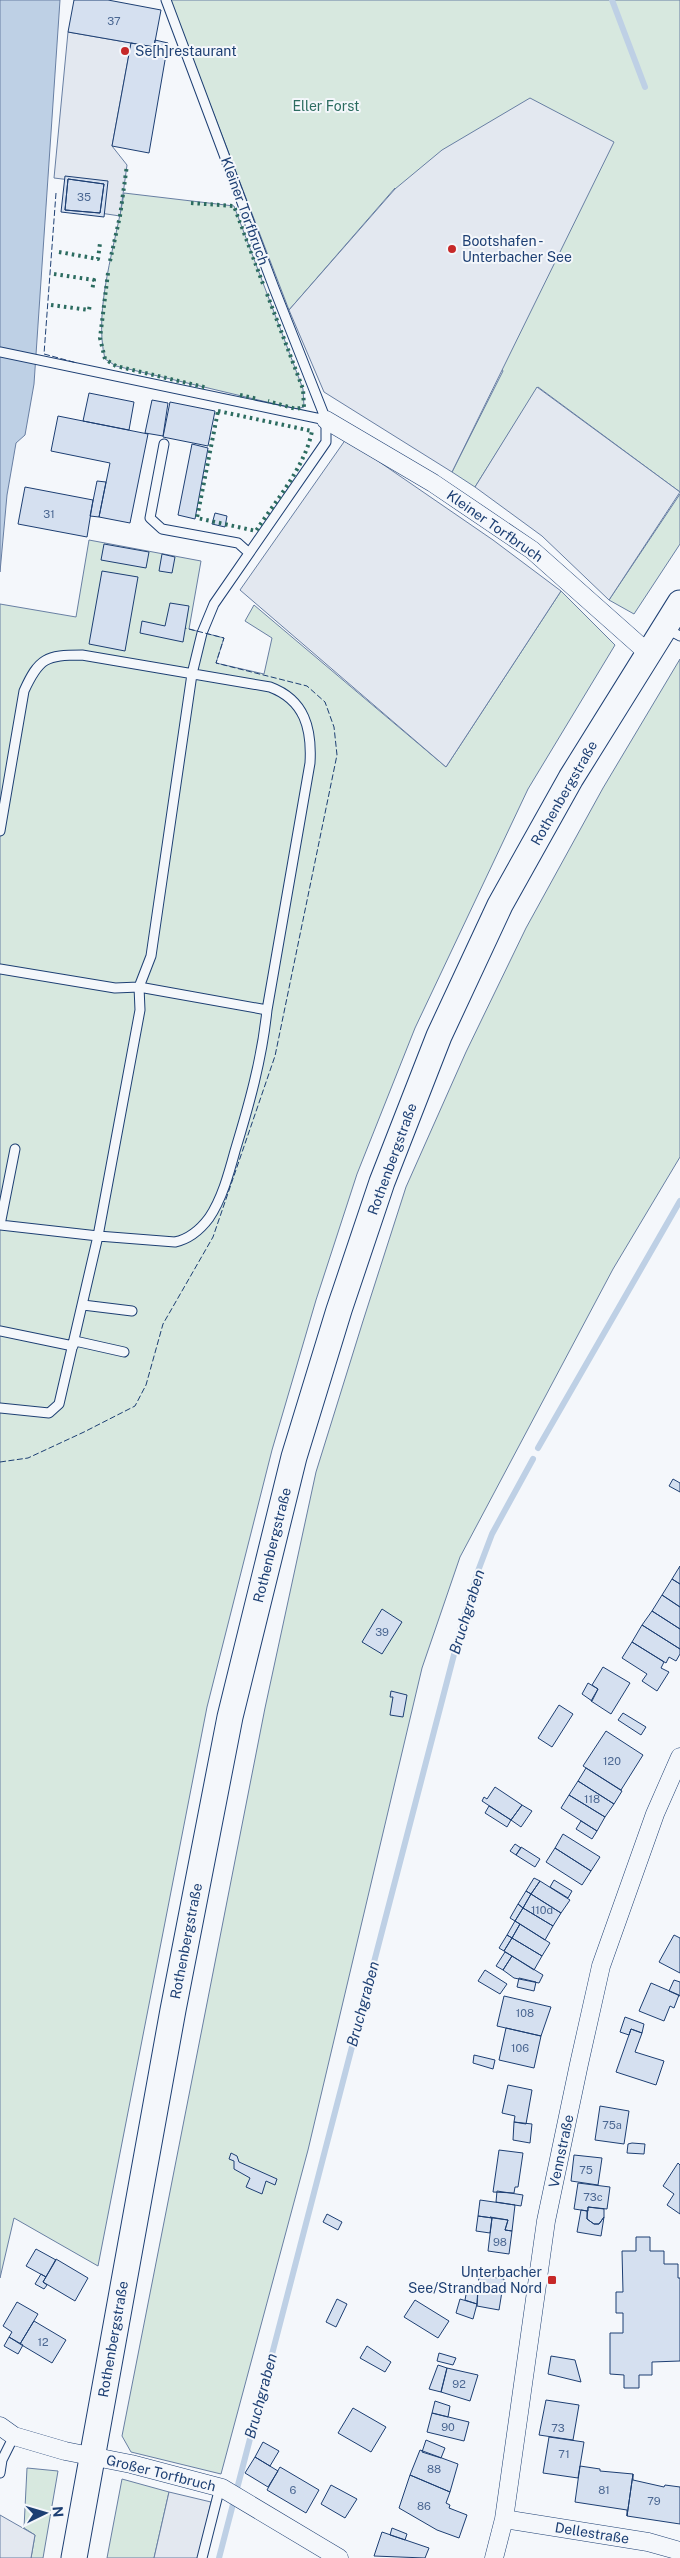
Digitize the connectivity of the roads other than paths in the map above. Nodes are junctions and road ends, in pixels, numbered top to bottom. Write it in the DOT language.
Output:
graph roads {
  1 [pos="166,0"];
  2 [pos="0,352"];
  3 [pos="326,420"];
  4 [pos="164,444"];
  5 [pos="248,552"];
  6 [pos="680,603"];
  7 [pos="672,632"];
  8 [pos="648,653"];
  9 [pos="192,674"];
  10 [pos="0,831"];
  11 [pos="0,969"];
  12 [pos="139,987"];
  13 [pos="267,1010"];
  14 [pos="15,1150"];
  15 [pos="0,1225"];
  16 [pos="98,1236"];
  17 [pos="83,1305"];
  18 [pos="132,1311"];
  19 [pos="0,1331"];
  20 [pos="74,1344"];
  21 [pos="124,1352"];
  22 [pos="0,1408"];
  23 [pos="680,1758"];
  24 [pos="7,2431"];
  25 [pos="92,2456"];
  26 [pos="0,2473"];
  27 [pos="220,2487"];
  28 [pos="504,2519"];
  29 [pos="680,2551"];
  30 [pos="74,2558"];
  31 [pos="202,2558"];
  32 [pos="339,2558"];
  33 [pos="494,2558"];
  1 -- 3 [label="lane, Kleiner Torfbruch"];
  2 -- 3 [label="lane"];
  3 -- 5 [label="lane, Kleiner Torfbruch"];
  3 -- 8 [label="street, Kleiner Torfbruch"];
  4 -- 5 [label="lane"];
  5 -- 9 [label="lane, Kleiner Torfbruch"];
  6 -- 7 [label="main road, Rothenbergstraße"];
  7 -- 8 [label="main road, Rothenbergstraße"];
  8 -- 25 [label="main road, Rothenbergstraße"];
  9 -- 10 [label="lane"];
  9 -- 12 [label="lane, Kleiner Torfbruch"];
  9 -- 13 [label="lane"];
  11 -- 12 [label="lane"];
  12 -- 13 [label="lane"];
  12 -- 16 [label="lane"];
  13 -- 16 [label="lane"];
  14 -- 15 [label="lane"];
  15 -- 16 [label="lane"];
  16 -- 17 [label="lane"];
  17 -- 18 [label="lane"];
  17 -- 20 [label="lane"];
  19 -- 20 [label="lane"];
  20 -- 21 [label="lane"];
  20 -- 22 [label="lane"];
  23 -- 28 [label="street, Vennstraße"];
  24 -- 25 [label="street, Großer Torfbruch"];
  24 -- 26 [label="lane"];
  25 -- 27 [label="street, Großer Torfbruch"];
  25 -- 30 [label="main road, Rothenbergstraße"];
  27 -- 31 [label="lane"];
  27 -- 32 [label="street, Großer Torfbruch"];
  28 -- 29 [label="street, Dellestraße"];
  28 -- 33 [label="street, Vennstraße"];
}
